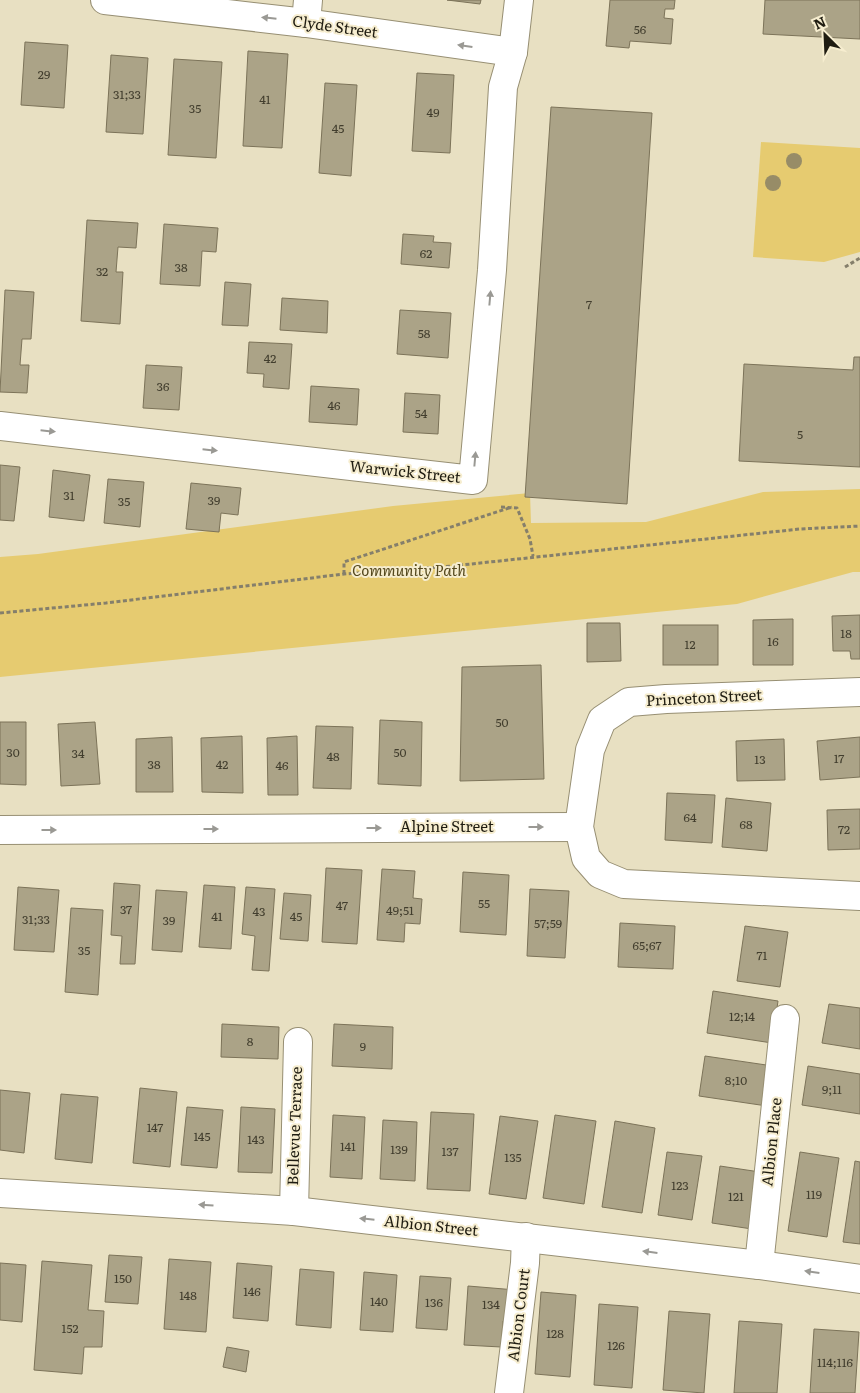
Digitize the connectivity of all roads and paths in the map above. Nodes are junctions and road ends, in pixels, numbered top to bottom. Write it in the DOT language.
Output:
graph roads {
  1 [pos="105,0"];
  2 [pos="518,0"];
  3 [pos="307,11"];
  4 [pos="513,52"];
  5 [pos="860,258"];
  6 [pos="845,267"];
  7 [pos="0,426"];
  8 [pos="501,507"];
  9 [pos="512,508"];
  10 [pos="860,526"];
  11 [pos="533,556"];
  12 [pos="344,574"];
  13 [pos="0,613"];
  14 [pos="860,692"];
  15 [pos="579,826"];
  16 [pos="0,830"];
  17 [pos="860,896"];
  18 [pos="785,1019"];
  19 [pos="298,1042"];
  20 [pos="0,1193"];
  21 [pos="294,1211"];
  22 [pos="526,1237"];
  23 [pos="758,1265"];
  24 [pos="860,1279"];
  25 [pos="509,1393"];
  3 -- 1 [label="street, Clyde Street, one-way"];
  2 -- 4 [label="street"];
  4 -- 3 [label="street, Clyde Street, one-way"];
  7 -- 4 [label="street, Warwick Street, one-way"];
  5 -- 6 [label="path"];
  8 -- 9 [label="path"];
  9 -- 11 [label="path"];
  9 -- 12 [label="path"];
  10 -- 11 [label="path"];
  11 -- 12 [label="path"];
  12 -- 13 [label="path"];
  14 -- 15 [label="street, Princeton Street"];
  16 -- 15 [label="street, Alpine Street, one-way"];
  15 -- 17 [label="street"];
  18 -- 23 [label="street, Albion Place"];
  19 -- 21 [label="street, Bellevue Terrace"];
  21 -- 20 [label="street, Albion Street, one-way"];
  22 -- 21 [label="street, Albion Street, one-way"];
  23 -- 22 [label="street, Albion Street, one-way"];
  22 -- 25 [label="street, Albion Court"];
  24 -- 23 [label="street, Albion Street, one-way"];
}
